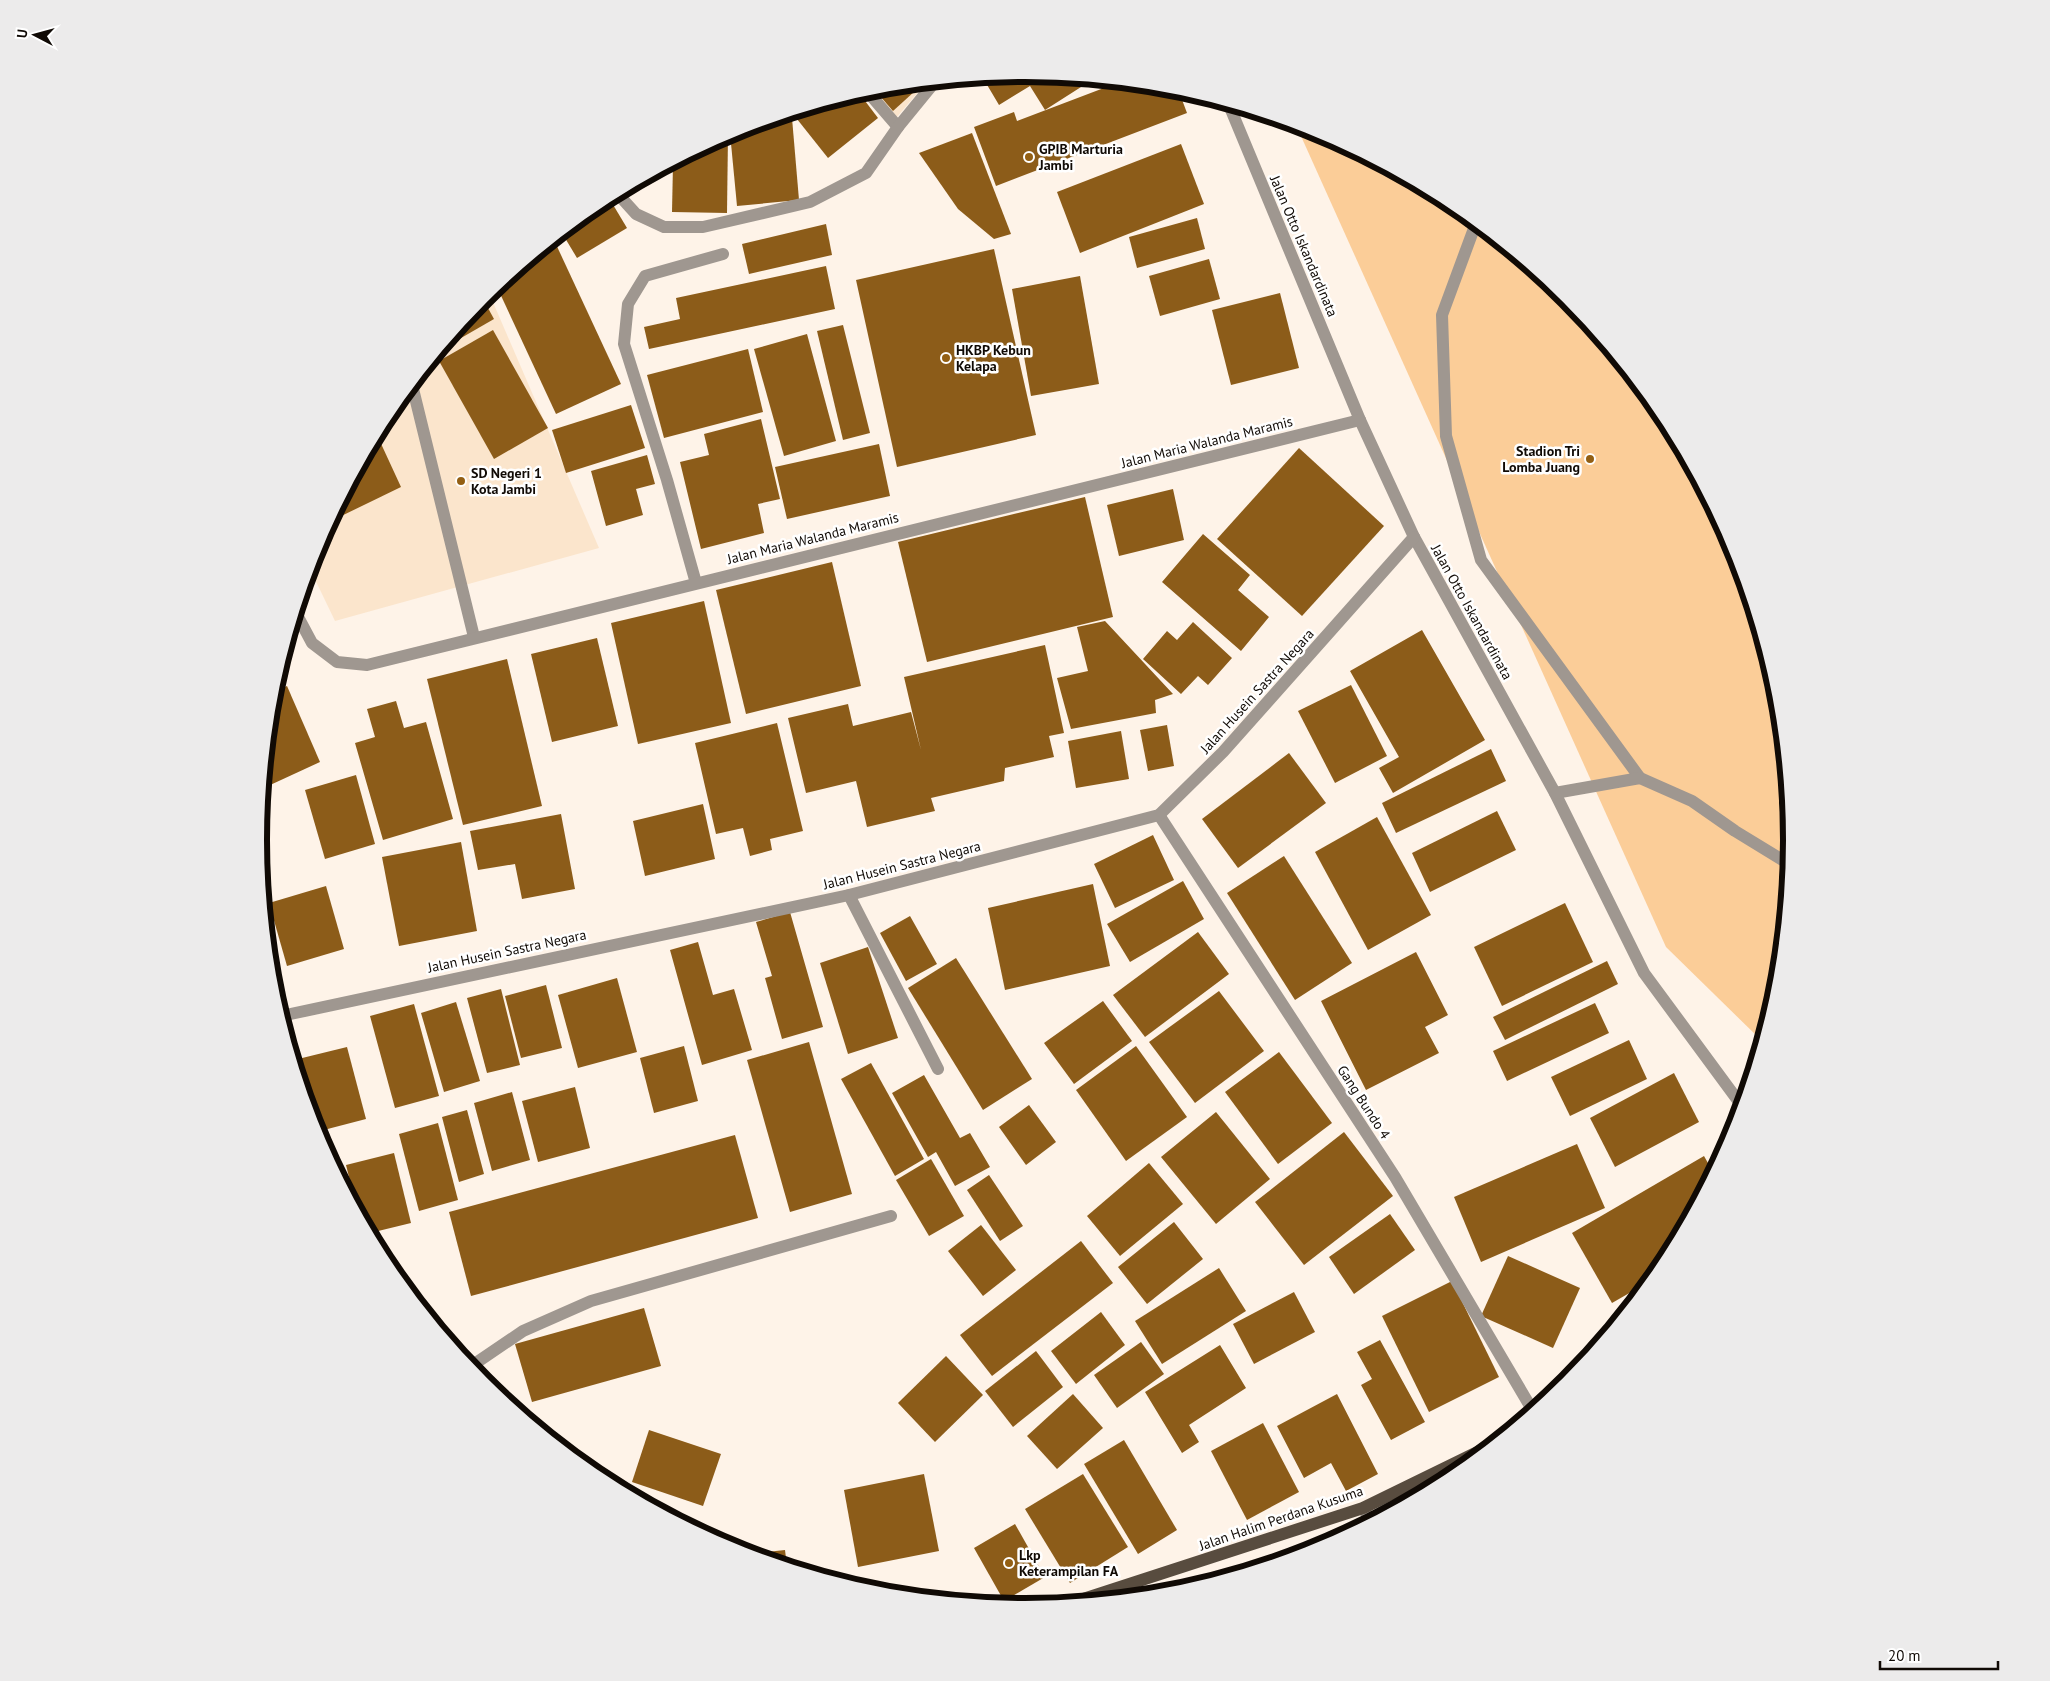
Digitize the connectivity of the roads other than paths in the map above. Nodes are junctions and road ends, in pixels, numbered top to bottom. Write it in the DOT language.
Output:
graph roads {
  1 [pos="929,89"];
  2 [pos="873,98"];
  3 [pos="1232,111"];
  4 [pos="898,127"];
  5 [pos="622,199"];
  6 [pos="1473,230"];
  7 [pos="723,254"];
  8 [pos="414,393"];
  9 [pos="1360,420"];
  10 [pos="1414,537"];
  11 [pos="696,583"];
  12 [pos="300,621"];
  13 [pos="474,637"];
  14 [pos="1640,778"];
  15 [pos="1555,793"];
  16 [pos="1160,816"];
  17 [pos="1782,859"];
  18 [pos="849,895"];
  19 [pos="288,1015"];
  20 [pos="938,1068"];
  21 [pos="1737,1099"];
  22 [pos="891,1216"];
  23 [pos="476,1363"];
  24 [pos="1530,1405"];
  25 [pos="1461,1460"];
  26 [pos="1363,1508"];
  27 [pos="1368,1516"];
  28 [pos="1096,1595"];
  1 -- 4 [label="street"];
  2 -- 4 [label="street"];
  3 -- 9 [label="street, Jalan Otto Iskandardinata"];
  4 -- 5 [label="street"];
  6 -- 14 [label="street"];
  7 -- 11 [label="street"];
  8 -- 13 [label="street"];
  9 -- 10 [label="street, Jalan Otto Iskandardinata"];
  9 -- 11 [label="street, Jalan Maria Walanda Maramis"];
  10 -- 15 [label="street, Jalan Otto Iskandardinata"];
  10 -- 16 [label="street, Jalan Husein Sastra Negara"];
  11 -- 13 [label="street, Jalan Maria Walanda Maramis"];
  12 -- 13 [label="street, Jalan Maria Walanda Maramis"];
  14 -- 15 [label="street"];
  14 -- 17 [label="street"];
  15 -- 21 [label="street, Jalan Otto Iskandardinata"];
  16 -- 18 [label="street, Jalan Husein Sastra Negara"];
  16 -- 24 [label="street, Gang Bundo 4"];
  18 -- 19 [label="street, Jalan Husein Sastra Negara"];
  18 -- 20 [label="street"];
  22 -- 23 [label="street"];
  25 -- 26 [label="main road, Jalan Halim Perdana Kusuma"];
  26 -- 27 [label="street"];
  26 -- 28 [label="main road, Jalan Halim Perdana Kusuma"];
}
